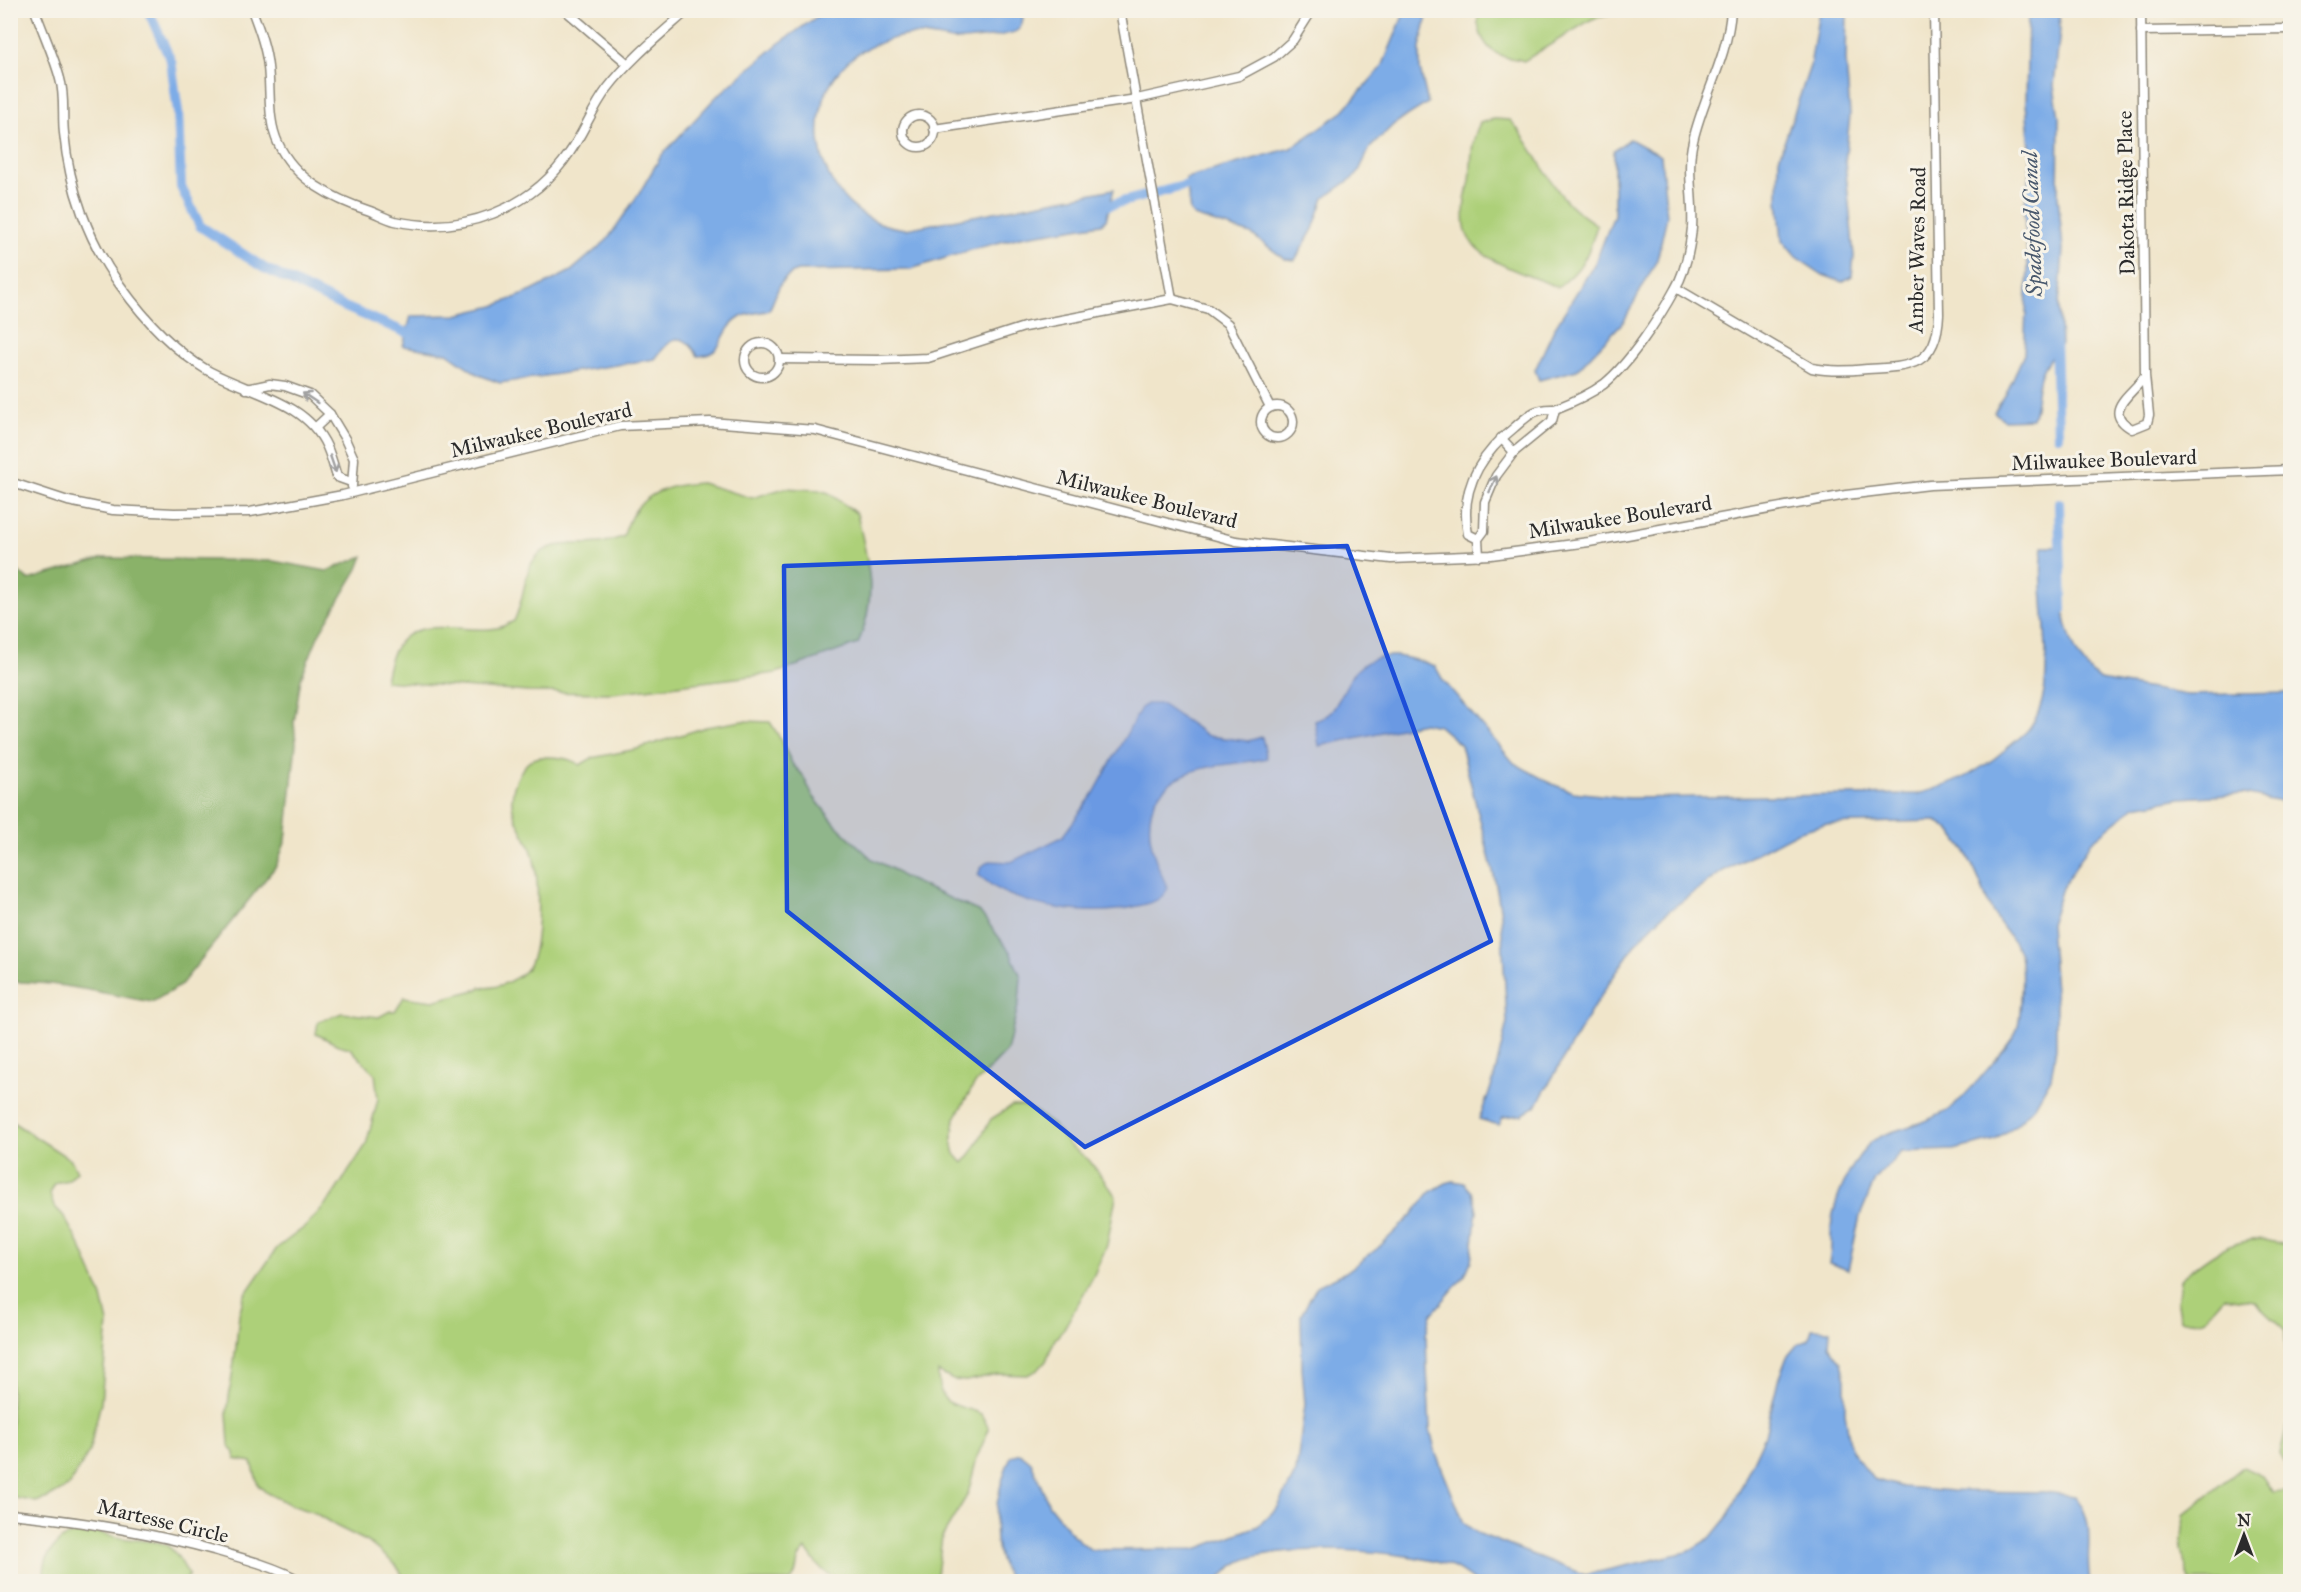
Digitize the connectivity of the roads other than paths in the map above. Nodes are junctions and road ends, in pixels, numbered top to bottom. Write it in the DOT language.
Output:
graph roads {
  1 [pos="35,10"];
  2 [pos="252,10"];
  3 [pos="565,10"];
  4 [pos="688,10"];
  5 [pos="1120,10"];
  6 [pos="1312,10"];
  7 [pos="1731,10"];
  8 [pos="1934,10"];
  9 [pos="2141,10"];
  10 [pos="2290,29"];
  11 [pos="2141,31"];
  12 [pos="628,64"];
  13 [pos="1137,99"];
  14 [pos="934,129"];
  15 [pos="1676,288"];
  16 [pos="1172,299"];
  17 [pos="779,359"];
  18 [pos="2145,376"];
  19 [pos="245,389"];
  20 [pos="1270,407"];
  21 [pos="1556,408"];
  22 [pos="330,414"];
  23 [pos="315,428"];
  24 [pos="1502,438"];
  25 [pos="1514,452"];
  26 [pos="2290,470"];
  27 [pos="10,482"];
  28 [pos="351,482"];
  29 [pos="353,493"];
  30 [pos="1478,539"];
  31 [pos="1479,556"];
  32 [pos="10,1514"];
  33 [pos="303,1581"];
  1 -- 19 [label="street"];
  2 -- 12 [label="street"];
  3 -- 12 [label="street"];
  4 -- 12 [label="street"];
  5 -- 13 [label="street"];
  6 -- 13 [label="street"];
  7 -- 15 [label="street"];
  8 -- 15 [label="street, Amber Waves Road"];
  9 -- 11 [label="street, Dakota Ridge Place"];
  10 -- 11 [label="street"];
  11 -- 18 [label="street, Dakota Ridge Place"];
  13 -- 14 [label="street"];
  13 -- 16 [label="street"];
  15 -- 21 [label="street"];
  16 -- 17 [label="street"];
  16 -- 20 [label="street"];
  17 -- 17 [label="street"];
  18 -- 18 [label="street, Dakota Ridge Place"];
  22 -- 19 [label="street, one-way"];
  19 -- 23 [label="street"];
  21 -- 24 [label="street"];
  21 -- 25 [label="street"];
  22 -- 23 [label="street"];
  22 -- 28 [label="street"];
  23 -- 28 [label="street, one-way"];
  24 -- 25 [label="street"];
  24 -- 30 [label="street"];
  30 -- 25 [label="street, one-way"];
  26 -- 31 [label="street, Milwaukee Boulevard"];
  27 -- 29 [label="street, Milwaukee Boulevard"];
  28 -- 29 [label="street"];
  29 -- 31 [label="street, Milwaukee Boulevard"];
  30 -- 31 [label="street"];
  32 -- 33 [label="street, Martesse Circle"];
}
